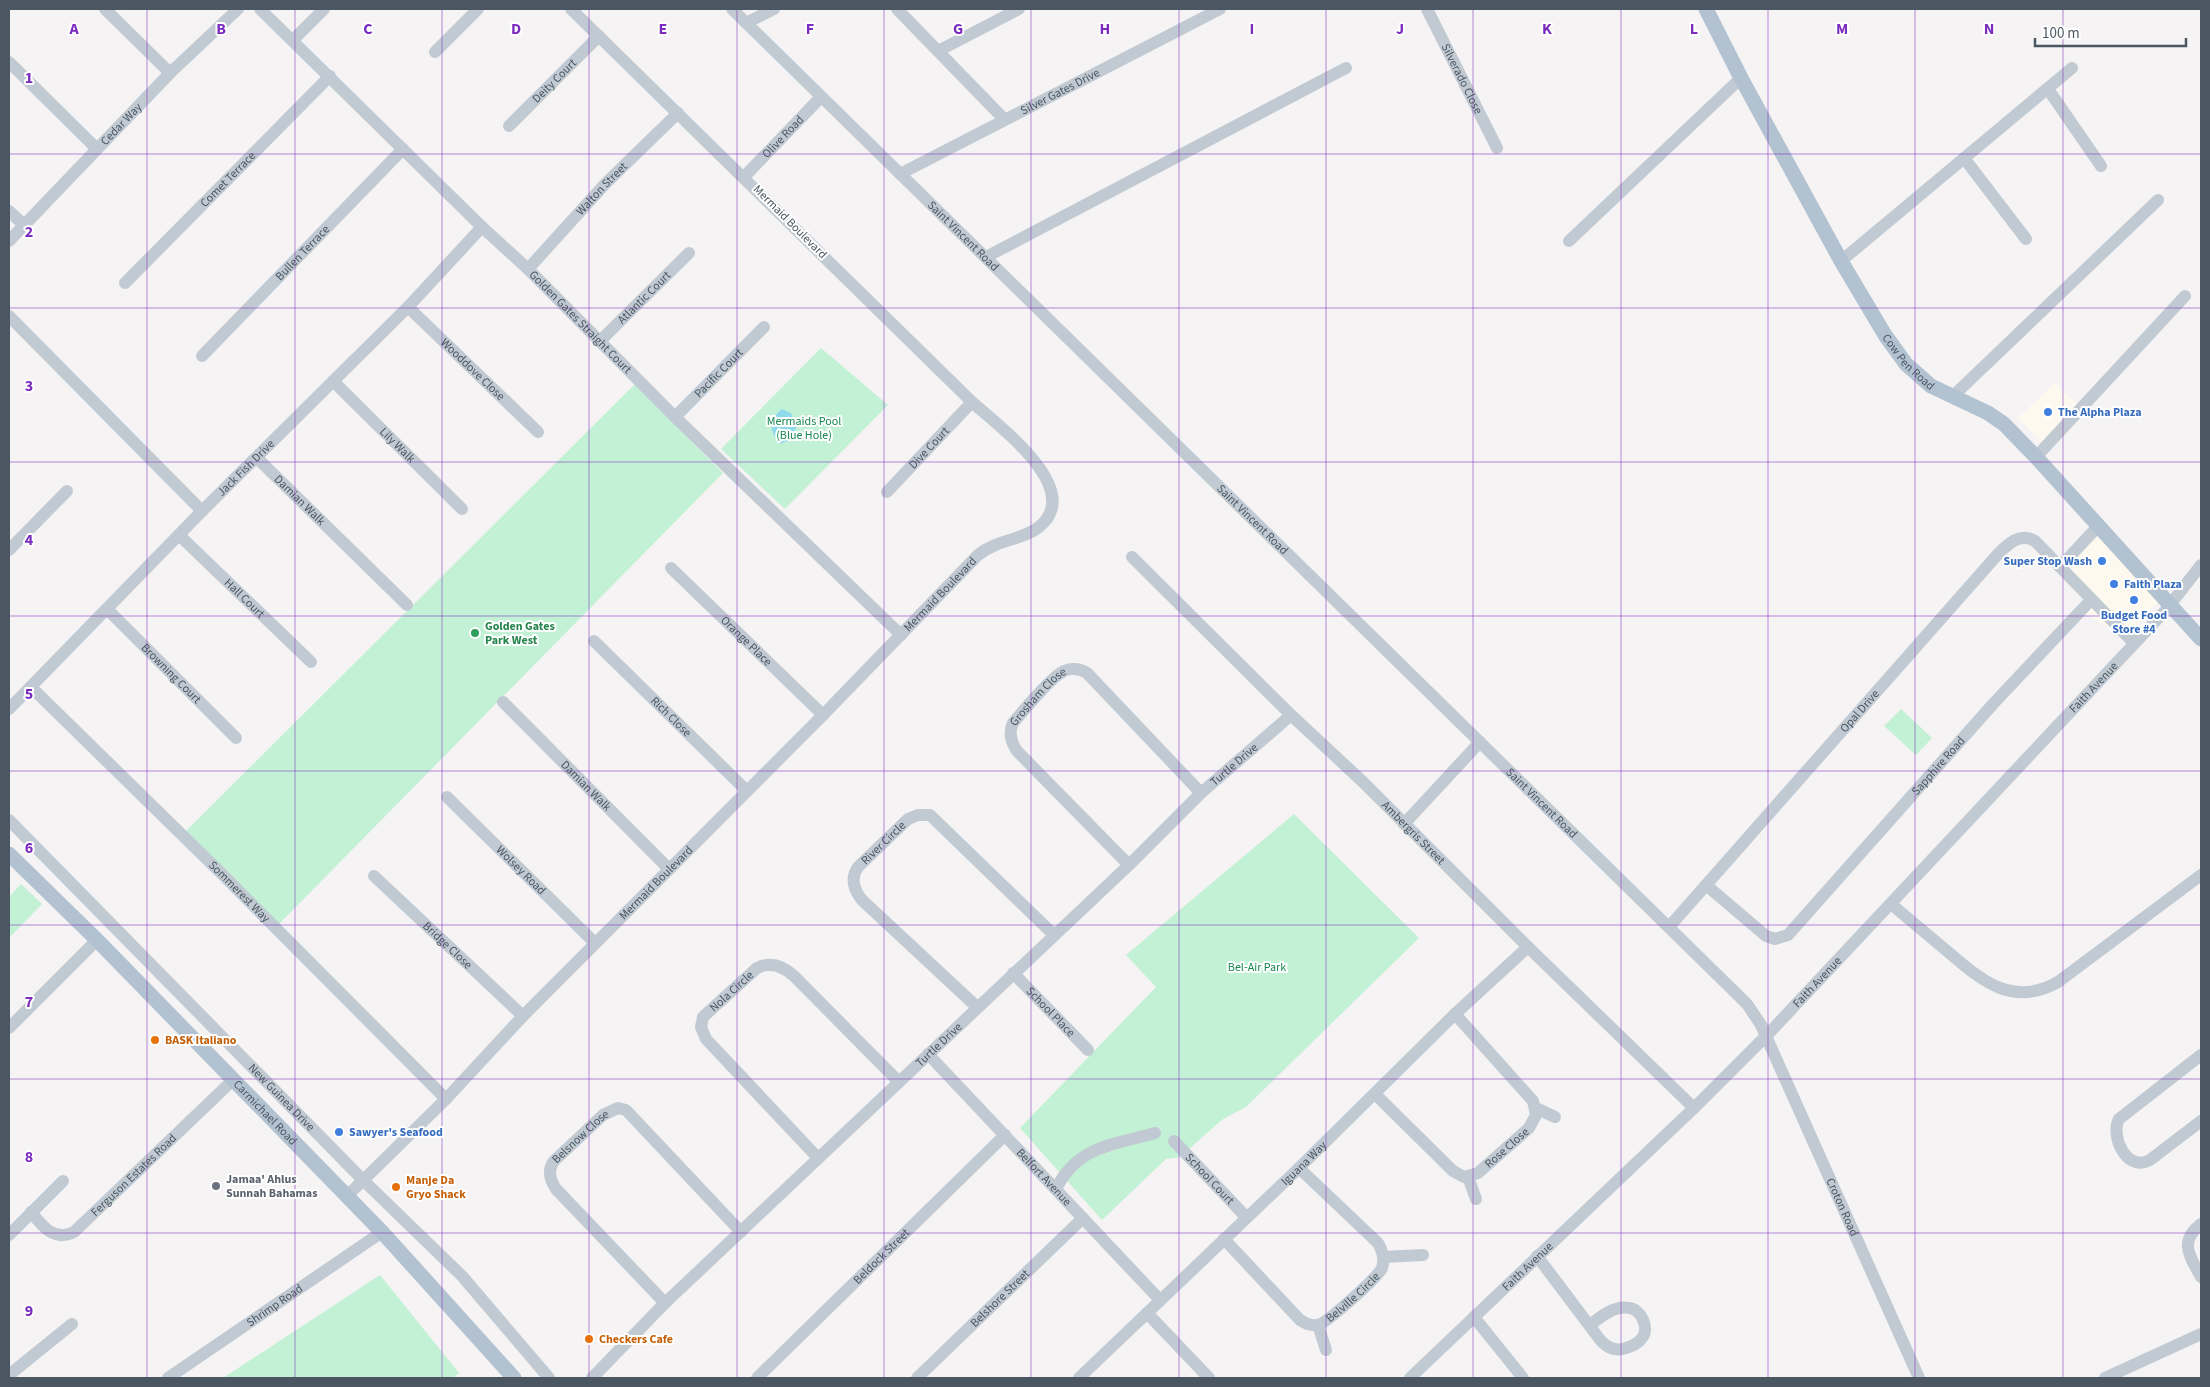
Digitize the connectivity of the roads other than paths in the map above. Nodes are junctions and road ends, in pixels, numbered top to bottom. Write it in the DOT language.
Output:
graph roads {
  1 [pos="104,9"];
  2 [pos="238,9"];
  3 [pos="260,9"];
  4 [pos="324,9"];
  5 [pos="478,9"];
  6 [pos="571,9"];
  7 [pos="732,9"];
  8 [pos="774,9"];
  9 [pos="897,9"];
  10 [pos="1019,9"];
  11 [pos="1220,9"];
  12 [pos="1427,9"];
  13 [pos="1706,9"];
  14 [pos="746,23"];
  15 [pos="598,36"];
  16 [pos="293,40"];
  17 [pos="938,51"];
  18 [pos="435,52"];
  19 [pos="9,62"];
  20 [pos="1346,68"];
  21 [pos="2072,68"];
  22 [pos="170,73"];
  23 [pos="330,76"];
  24 [pos="1741,78"];
  25 [pos="2048,88"];
  26 [pos="821,96"];
  27 [pos="678,114"];
  28 [pos="1004,119"];
  29 [pos="509,126"];
  30 [pos="96,148"];
  31 [pos="1497,148"];
  32 [pos="403,149"];
  33 [pos="1964,158"];
  34 [pos="2101,166"];
  35 [pos="900,174"];
  36 [pos="744,176"];
  37 [pos="2158,200"];
  38 [pos="9,211"];
  39 [pos="24,225"];
  40 [pos="482,227"];
  41 [pos="2026,239"];
  42 [pos="9,241"];
  43 [pos="1569,241"];
  44 [pos="689,253"];
  45 [pos="986,257"];
  46 [pos="1841,261"];
  47 [pos="528,269"];
  48 [pos="125,283"];
  49 [pos="2185,296"];
  50 [pos="408,307"];
  51 [pos="9,316"];
  52 [pos="764,327"];
  53 [pos="600,341"];
  54 [pos="202,356"];
  55 [pos="333,381"];
  56 [pos="1952,397"];
  57 [pos="972,402"];
  58 [pos="676,417"];
  59 [pos="538,432"];
  60 [pos="2036,457"];
  61 [pos="256,458"];
  62 [pos="68,491"];
  63 [pos="887,492"];
  64 [pos="462,509"];
  65 [pos="202,511"];
  66 [pos="2099,525"];
  67 [pos="179,535"];
  68 [pos="9,550"];
  69 [pos="1132,557"];
  70 [pos="2201,565"];
  71 [pos="2060,567"];
  72 [pos="671,568"];
  73 [pos="2091,600"];
  74 [pos="2171,604"];
  75 [pos="407,605"];
  76 [pos="107,609"];
  77 [pos="901,635"];
  78 [pos="2201,639"];
  79 [pos="594,641"];
  80 [pos="2134,643"];
  81 [pos="311,662"];
  82 [pos="31,687"];
  83 [pos="503,702"];
  84 [pos="9,710"];
  85 [pos="1291,714"];
  86 [pos="823,715"];
  87 [pos="236,738"];
  88 [pos="1480,742"];
  89 [pos="747,791"];
  90 [pos="1202,794"];
  91 [pos="447,796"];
  92 [pos="9,820"];
  93 [pos="1404,824"];
  94 [pos="9,854"];
  95 [pos="1129,865"];
  96 [pos="669,869"];
  97 [pos="2201,875"];
  98 [pos="374,876"];
  99 [pos="1706,885"];
  100 [pos="1891,904"];
  101 [pos="1669,927"];
  102 [pos="1053,934"];
  103 [pos="96,940"];
  104 [pos="595,943"];
  105 [pos="1528,948"];
  106 [pos="1013,973"];
  107 [pos="977,1007"];
  108 [pos="1455,1014"];
  109 [pos="522,1016"];
  110 [pos="9,1028"];
  111 [pos="1766,1036"];
  112 [pos="1088,1050"];
  113 [pos="928,1054"];
  114 [pos="2201,1055"];
  115 [pos="233,1080"];
  116 [pos="899,1082"];
  117 [pos="1375,1094"];
  118 [pos="446,1099"];
  119 [pos="1536,1108"];
  120 [pos="1694,1108"];
  121 [pos="1555,1117"];
  122 [pos="2201,1121"];
  123 [pos="1155,1133"];
  124 [pos="1005,1135"];
  125 [pos="1174,1141"];
  126 [pos="818,1158"];
  127 [pos="1299,1168"];
  128 [pos="1468,1177"];
  129 [pos="363,1180"];
  130 [pos="63,1181"];
  131 [pos="1056,1189"];
  132 [pos="347,1196"];
  133 [pos="1476,1198"];
  134 [pos="31,1212"];
  135 [pos="1246,1217"];
  136 [pos="1083,1218"];
  137 [pos="2201,1224"];
  138 [pos="382,1232"];
  139 [pos="741,1232"];
  140 [pos="9,1234"];
  141 [pos="1224,1239"];
  142 [pos="1423,1255"];
  143 [pos="1537,1256"];
  144 [pos="1383,1257"];
  145 [pos="2201,1276"];
  146 [pos="1160,1300"];
  147 [pos="665,1303"];
  148 [pos="1147,1313"];
  149 [pos="1474,1317"];
  150 [pos="72,1324"];
  151 [pos="1318,1325"];
  152 [pos="1590,1325"];
  153 [pos="2201,1334"];
  154 [pos="1326,1350"];
  155 [pos="9,1375"];
  156 [pos="168,1378"];
  157 [pos="514,1378"];
  158 [pos="549,1378"];
  159 [pos="592,1378"];
  160 [pos="757,1378"];
  161 [pos="917,1378"];
  162 [pos="1080,1378"];
  163 [pos="1209,1378"];
  164 [pos="1410,1378"];
  165 [pos="1524,1378"];
  166 [pos="1919,1378"];
  167 [pos="2105,1378"];
  1 -- 22 [label="street"];
  2 -- 22 [label="street, Cedar Way"];
  3 -- 16 [label="street, Golden Gates Straight Court"];
  4 -- 16 [label="street"];
  5 -- 18 [label="street"];
  6 -- 15 [label="street, Mermaid Boulevard"];
  7 -- 14 [label="street, Saint Vincent Road"];
  8 -- 14 [label="street"];
  9 -- 17 [label="street"];
  10 -- 17 [label="street"];
  11 -- 28 [label="street, Silver Gates Drive"];
  12 -- 31 [label="street, Silverado Close"];
  13 -- 24 [label="main road, Cow Pen Road"];
  14 -- 26 [label="street, Saint Vincent Road"];
  15 -- 27 [label="street, Mermaid Boulevard"];
  15 -- 29 [label="street, Deity Court"];
  16 -- 23 [label="street, Golden Gates Straight Court"];
  17 -- 28 [label="street"];
  19 -- 30 [label="street"];
  20 -- 45 [label="street"];
  21 -- 25 [label="street"];
  22 -- 30 [label="street, Cedar Way"];
  23 -- 32 [label="street, Golden Gates Straight Court"];
  23 -- 48 [label="street, Comet Terrace"];
  24 -- 43 [label="street"];
  24 -- 46 [label="main road, Cow Pen Road"];
  25 -- 33 [label="street"];
  25 -- 34 [label="street"];
  26 -- 35 [label="street, Saint Vincent Road"];
  26 -- 36 [label="street, Olive Road"];
  27 -- 36 [label="street, Mermaid Boulevard"];
  27 -- 47 [label="street, Walton Street"];
  28 -- 35 [label="street, Silver Gates Drive"];
  30 -- 39 [label="street, Cedar Way"];
  32 -- 40 [label="street, Golden Gates Straight Court"];
  32 -- 54 [label="street, Bullen Terrace"];
  33 -- 41 [label="street"];
  33 -- 46 [label="street"];
  35 -- 45 [label="street, Saint Vincent Road"];
  36 -- 57 [label="street, Mermaid Boulevard"];
  37 -- 56 [label="street"];
  38 -- 39 [label="street"];
  39 -- 42 [label="street, Cedar Way"];
  40 -- 47 [label="street, Golden Gates Straight Court"];
  40 -- 50 [label="street, Jack Fish Drive"];
  44 -- 53 [label="street, Atlantic Court"];
  45 -- 88 [label="street, Saint Vincent Road"];
  46 -- 56 [label="main road, Cow Pen Road"];
  47 -- 53 [label="street, Golden Gates Straight Court"];
  49 -- 60 [label="street"];
  50 -- 55 [label="street, Jack Fish Drive"];
  50 -- 59 [label="street, Wooddove Close"];
  51 -- 65 [label="street"];
  52 -- 58 [label="street, Pacific Court"];
  53 -- 58 [label="street, Golden Gates Straight Court"];
  55 -- 61 [label="street, Jack Fish Drive"];
  55 -- 64 [label="street, Lily Walk"];
  56 -- 60 [label="main road, Cow Pen Road"];
  57 -- 63 [label="street, Dive Court"];
  57 -- 77 [label="street, Mermaid Boulevard"];
  58 -- 77 [label="street, Golden Gates Straight Court"];
  60 -- 66 [label="main road, Cow Pen Road"];
  61 -- 65 [label="street, Jack Fish Drive"];
  61 -- 75 [label="street, Damian Walk"];
  62 -- 68 [label="street"];
  65 -- 67 [label="street, Jack Fish Drive"];
  66 -- 71 [label="street"];
  66 -- 74 [label="main road, Cow Pen Road"];
  67 -- 76 [label="street, Jack Fish Drive"];
  67 -- 81 [label="street, Hall Court"];
  69 -- 85 [label="street, Ambergris Street"];
  70 -- 74 [label="street, Faith Avenue"];
  71 -- 73 [label="street"];
  71 -- 99 [label="street, Opal Drive"];
  72 -- 86 [label="street, Orange Place"];
  73 -- 80 [label="street"];
  73 -- 99 [label="street, Sapphire Road"];
  74 -- 78 [label="main road, Cow Pen Road"];
  74 -- 80 [label="street, Faith Avenue"];
  76 -- 82 [label="street, Jack Fish Drive"];
  76 -- 87 [label="street, Browning Court"];
  77 -- 86 [label="street, Mermaid Boulevard"];
  79 -- 89 [label="street, Rich Close"];
  80 -- 100 [label="street, Faith Avenue"];
  82 -- 84 [label="street, Jack Fish Drive"];
  82 -- 118 [label="street, Sommerest Way"];
  83 -- 96 [label="street, Damian Walk"];
  85 -- 90 [label="street, Turtle Drive"];
  85 -- 93 [label="street, Ambergris Street"];
  86 -- 89 [label="street, Mermaid Boulevard"];
  88 -- 93 [label="street"];
  88 -- 101 [label="street, Saint Vincent Road"];
  89 -- 96 [label="street, Mermaid Boulevard"];
  90 -- 95 [label="street, Turtle Drive"];
  90 -- 95 [label="street, Grosham Close"];
  91 -- 104 [label="street, Wolsey Road"];
  92 -- 129 [label="street, New Guinea Drive"];
  93 -- 105 [label="street, Ambergris Street"];
  94 -- 103 [label="main road, Carmichael Road"];
  95 -- 102 [label="street, Turtle Drive"];
  96 -- 104 [label="street, Mermaid Boulevard"];
  97 -- 100 [label="street"];
  98 -- 109 [label="street, Bridge Close"];
  99 -- 101 [label="street, Opal Drive"];
  100 -- 111 [label="street, Faith Avenue"];
  101 -- 111 [label="street, Saint Vincent Road"];
  102 -- 106 [label="street, Turtle Drive"];
  102 -- 107 [label="street, River Circle"];
  103 -- 110 [label="street"];
  103 -- 115 [label="main road, Carmichael Road"];
  104 -- 109 [label="street, Mermaid Boulevard"];
  105 -- 108 [label="street, Iguana Way"];
  105 -- 120 [label="street, Ambergris Street"];
  106 -- 107 [label="street, Turtle Drive"];
  106 -- 112 [label="street, School Place"];
  107 -- 113 [label="street, Turtle Drive"];
  108 -- 117 [label="street, Iguana Way"];
  108 -- 119 [label="street"];
  109 -- 118 [label="street, Mermaid Boulevard"];
  111 -- 120 [label="street, Faith Avenue"];
  111 -- 166 [label="street, Croton Road"];
  113 -- 116 [label="street, Turtle Drive"];
  113 -- 124 [label="street, Belfort Avenue"];
  114 -- 122 [label="street"];
  115 -- 132 [label="main road, Carmichael Road"];
  115 -- 134 [label="street, Ferguson Estates Road"];
  116 -- 126 [label="street, Turtle Drive"];
  116 -- 126 [label="street, Nola Circle"];
  117 -- 127 [label="street, Iguana Way"];
  117 -- 128 [label="street"];
  118 -- 129 [label="street, Mermaid Boulevard"];
  119 -- 121 [label="street"];
  119 -- 128 [label="street, Rose Close"];
  120 -- 143 [label="street, Faith Avenue"];
  123 -- 131 [label="street"];
  124 -- 131 [label="street, Belfort Avenue"];
  124 -- 160 [label="street, Beldock Street"];
  125 -- 135 [label="street, School Court"];
  126 -- 139 [label="street, Turtle Drive"];
  127 -- 135 [label="street, Iguana Way"];
  127 -- 144 [label="street, Belville Circle"];
  128 -- 133 [label="street"];
  129 -- 132 [label="street, Mermaid Boulevard"];
  129 -- 158 [label="street, New Guinea Drive"];
  130 -- 134 [label="street"];
  131 -- 136 [label="street, Belfort Avenue"];
  132 -- 138 [label="main road, Carmichael Road"];
  134 -- 140 [label="street"];
  135 -- 141 [label="street, Iguana Way"];
  136 -- 146 [label="street, Belfort Avenue"];
  136 -- 161 [label="street, Belshore Street"];
  137 -- 145 [label="street"];
  138 -- 156 [label="street, Shrimp Road"];
  138 -- 157 [label="main road, Carmichael Road"];
  139 -- 147 [label="street, Turtle Drive"];
  139 -- 147 [label="street, Belsnow Close"];
  141 -- 146 [label="street, Iguana Way"];
  141 -- 151 [label="street, Belville Circle"];
  142 -- 144 [label="street"];
  143 -- 149 [label="street, Faith Avenue"];
  143 -- 152 [label="street"];
  144 -- 151 [label="street, Belville Circle"];
  146 -- 148 [label="street, Iguana Way"];
  147 -- 159 [label="street, Turtle Drive"];
  148 -- 162 [label="street, Iguana Way"];
  148 -- 163 [label="street"];
  149 -- 164 [label="street, Faith Avenue"];
  149 -- 165 [label="street"];
  150 -- 155 [label="street"];
  151 -- 154 [label="street"];
  153 -- 167 [label="street"];
}
